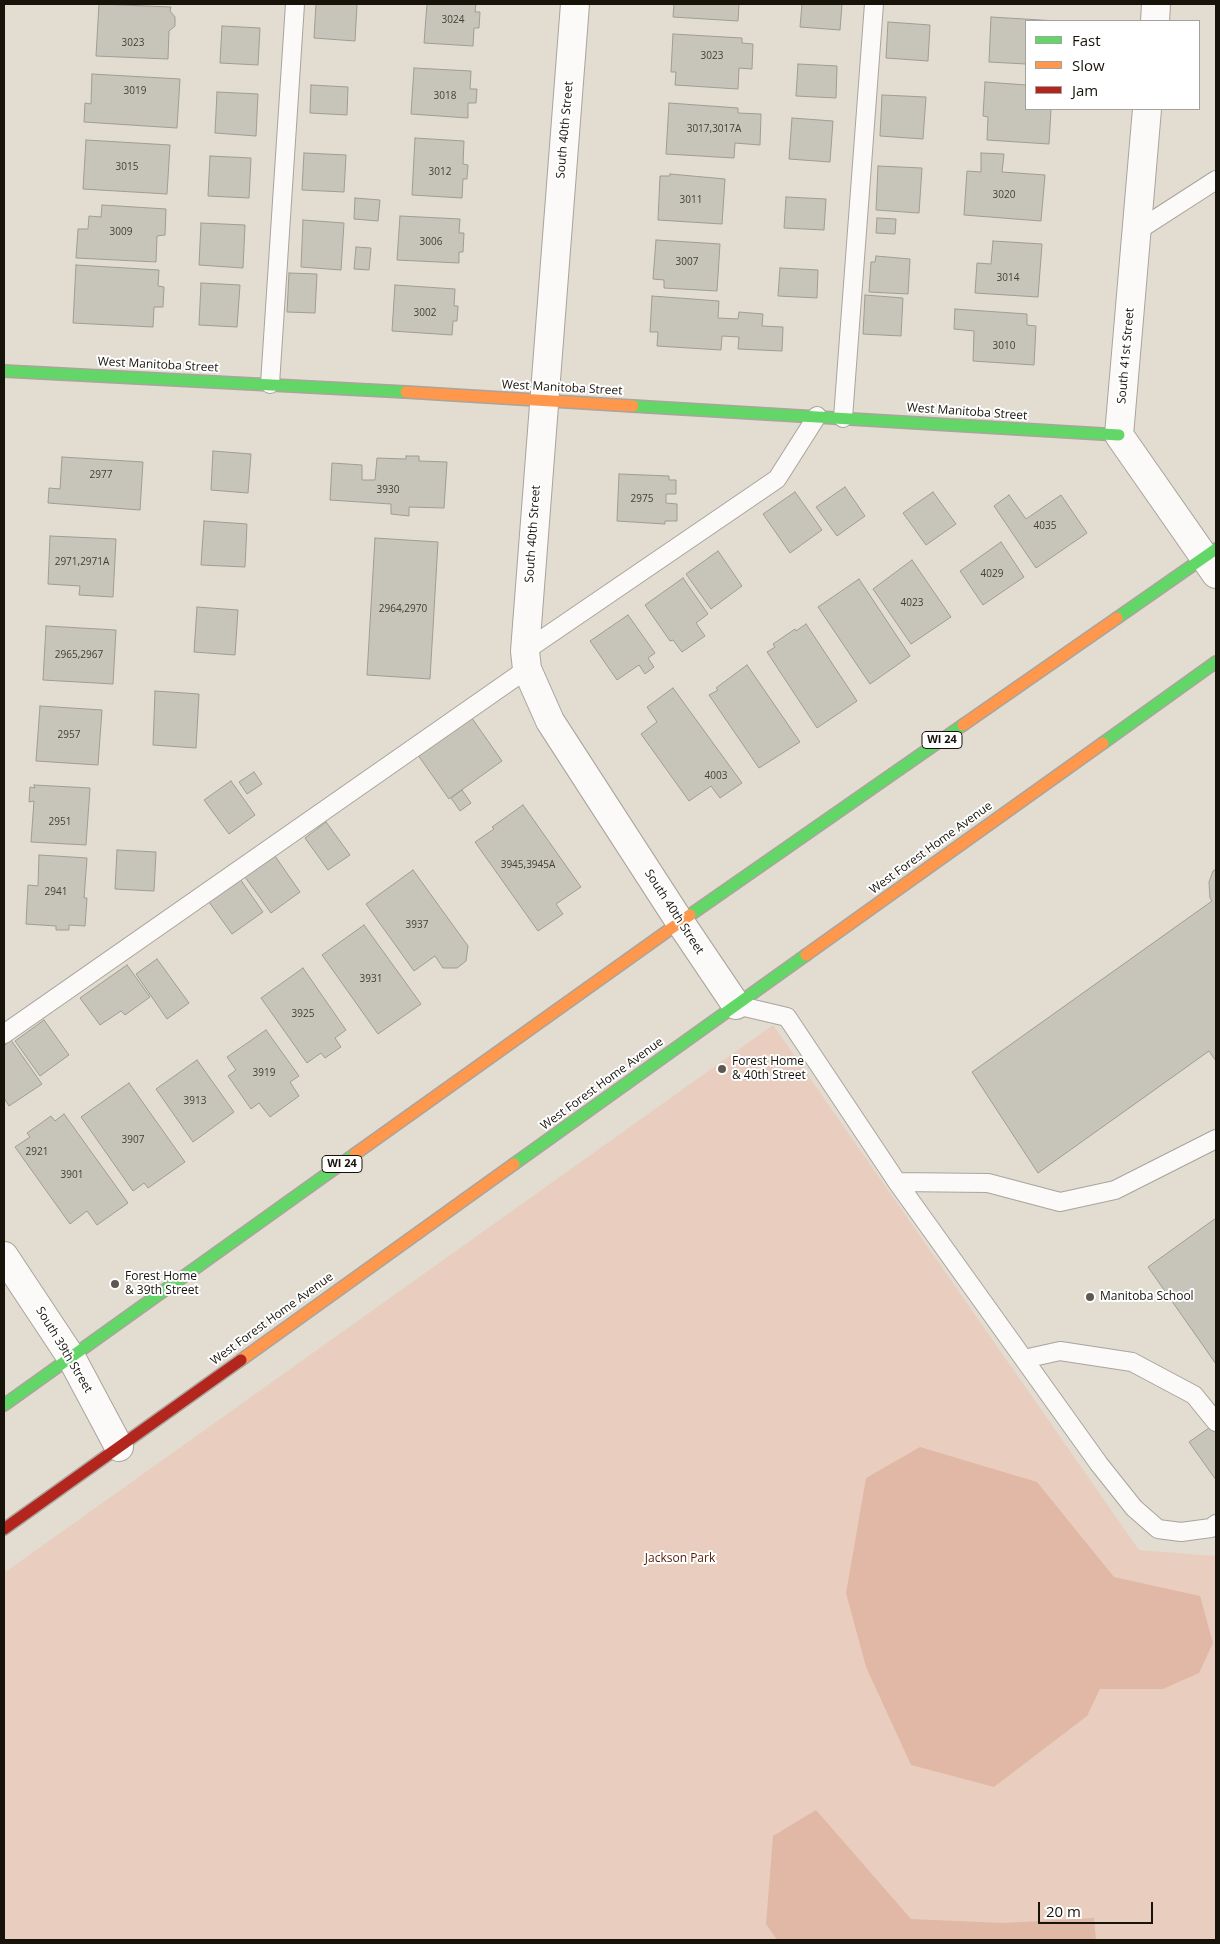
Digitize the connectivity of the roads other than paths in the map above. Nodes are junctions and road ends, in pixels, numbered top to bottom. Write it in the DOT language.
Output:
graph roads {
  1 [pos="295,4"];
  2 [pos="575,4"];
  3 [pos="874,4"];
  4 [pos="1156,4"];
  5 [pos="1155,20"];
  6 [pos="1147,110"];
  7 [pos="1216,180"];
  8 [pos="1137,231"];
  9 [pos="4,371"];
  10 [pos="270,384"];
  11 [pos="543,401"];
  12 [pos="817,416"];
  13 [pos="843,418"];
  14 [pos="1119,435"];
  15 [pos="1212,560"];
  16 [pos="526,660"];
  17 [pos="1216,662"];
  18 [pos="680,922"];
  19 [pos="736,1005"];
  20 [pos="4,1034"];
  21 [pos="1216,1139"];
  22 [pos="897,1182"];
  23 [pos="4,1256"];
  24 [pos="71,1357"];
  25 [pos="1024,1359"];
  26 [pos="4,1405"];
  27 [pos="1216,1422"];
  28 [pos="118,1447"];
  29 [pos="1216,1524"];
  30 [pos="4,1528"];
  1 -- 10 [label="lane"];
  2 -- 11 [label="street, South 40th Street"];
  3 -- 13 [label="lane"];
  4 -- 5 [label="street"];
  6 -- 8 [label="street, South 41st Street"];
  7 -- 8 [label="lane"];
  8 -- 14 [label="street, South 41st Street"];
  9 -- 10 [label="main road, West Manitoba Street"];
  10 -- 11 [label="main road, West Manitoba Street"];
  11 -- 12 [label="main road, West Manitoba Street"];
  11 -- 16 [label="street, South 40th Street"];
  12 -- 13 [label="main road, West Manitoba Street"];
  12 -- 16 [label="lane"];
  13 -- 14 [label="main road, West Manitoba Street"];
  14 -- 15 [label="street"];
  15 -- 18 [label="main road, WI 24"];
  16 -- 18 [label="street, South 40th Street"];
  16 -- 20 [label="lane"];
  17 -- 19 [label="main road, West Forest Home Avenue"];
  18 -- 19 [label="street, South 40th Street"];
  18 -- 24 [label="main road, WI 24"];
  19 -- 22 [label="lane"];
  19 -- 28 [label="main road, West Forest Home Avenue"];
  21 -- 22 [label="lane"];
  22 -- 25 [label="lane"];
  23 -- 24 [label="street, South 39th Street"];
  24 -- 26 [label="main road, WI 24"];
  24 -- 28 [label="street, South 39th Street"];
  25 -- 27 [label="lane"];
  25 -- 29 [label="lane"];
  28 -- 30 [label="main road, West Forest Home Avenue"];
}
